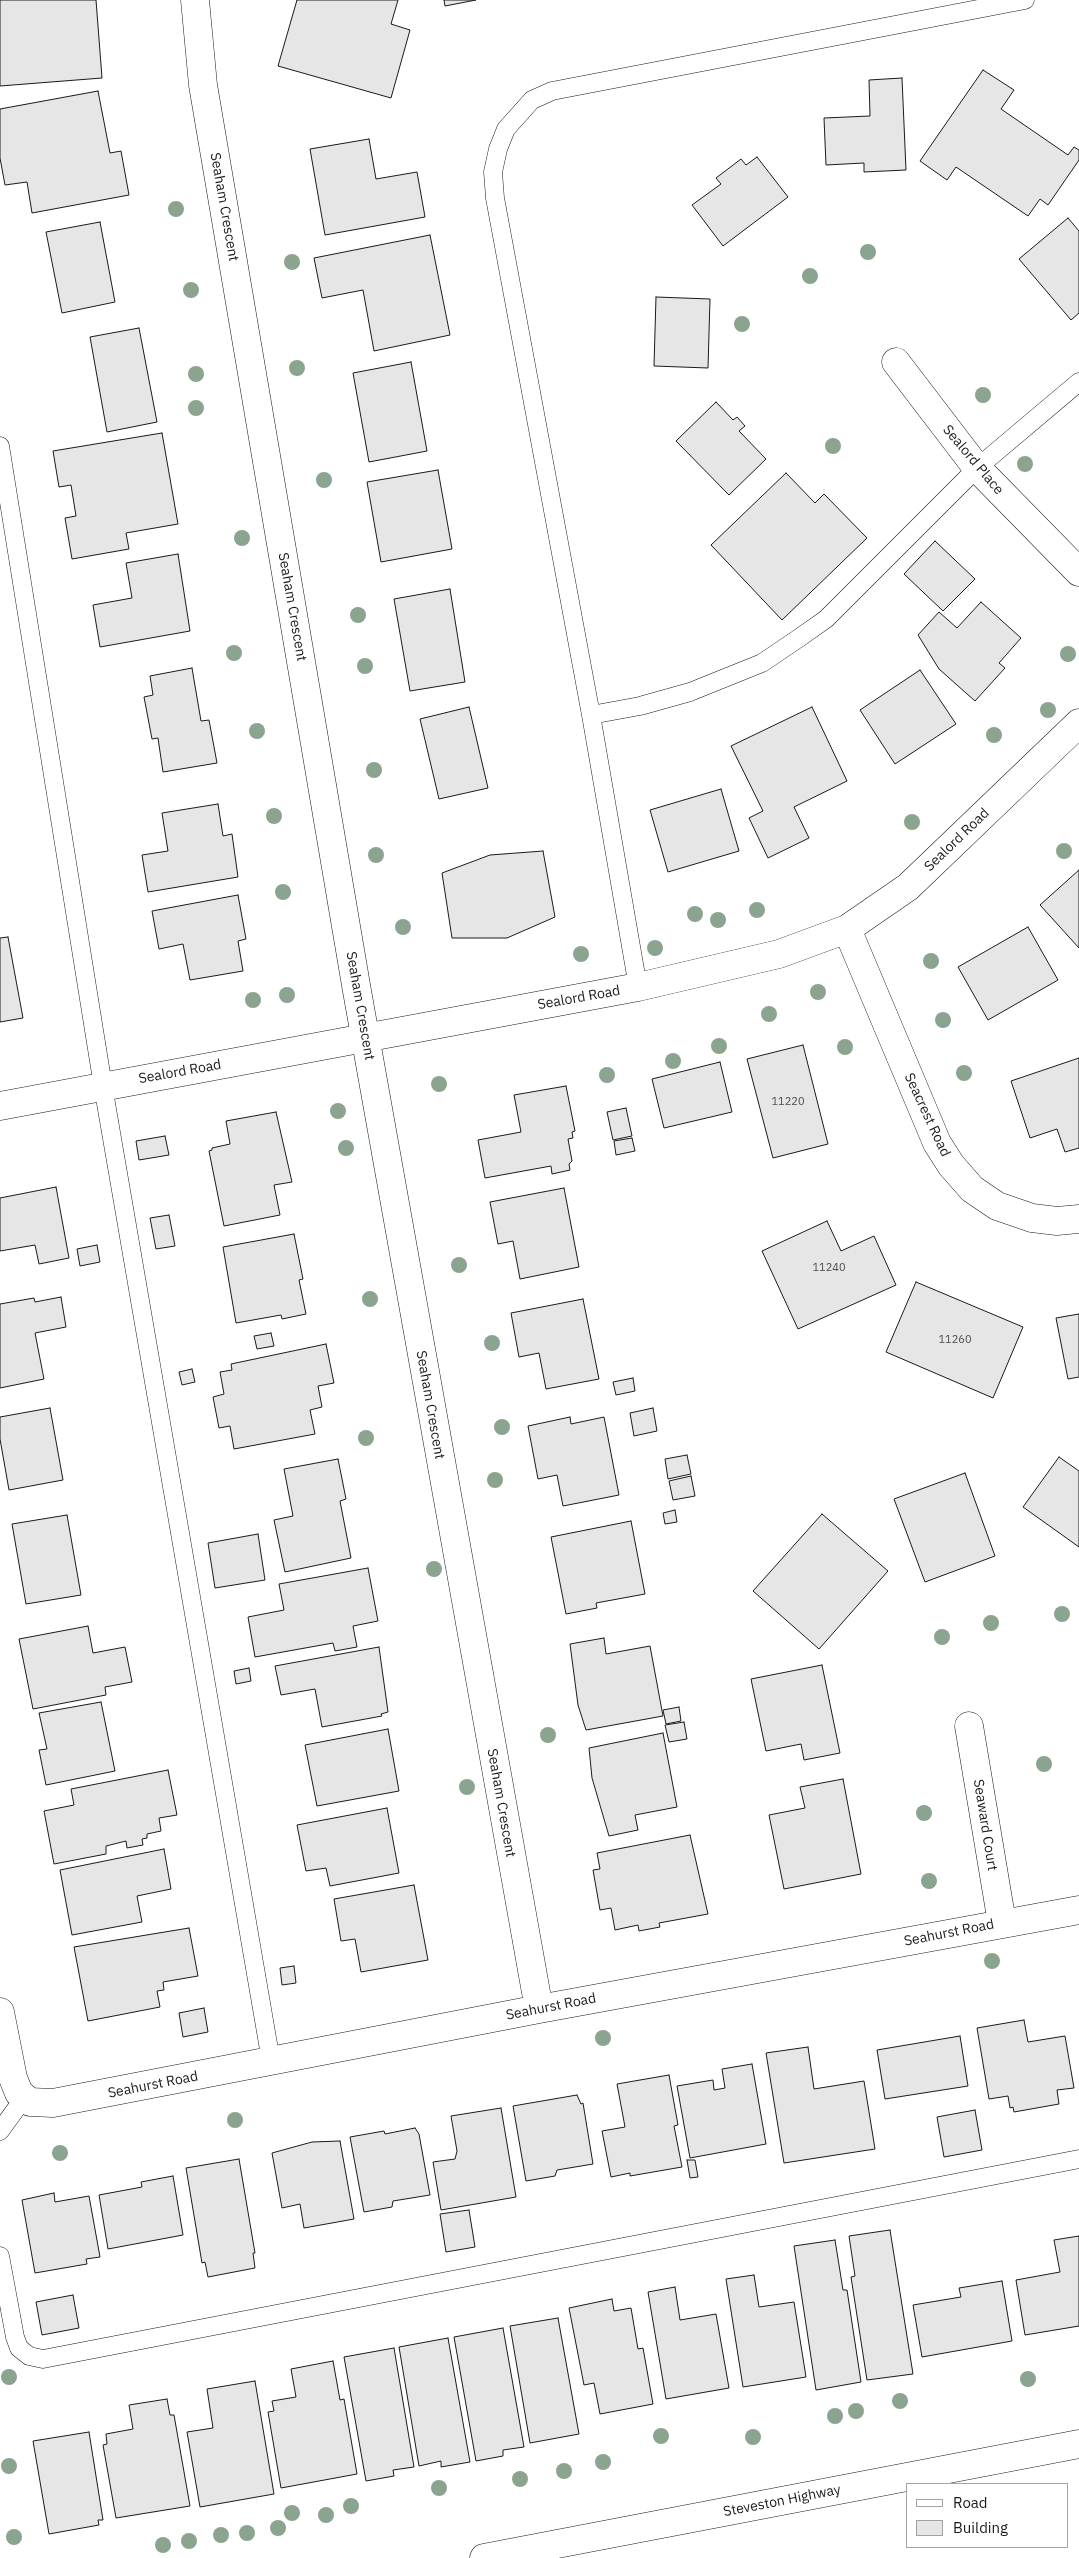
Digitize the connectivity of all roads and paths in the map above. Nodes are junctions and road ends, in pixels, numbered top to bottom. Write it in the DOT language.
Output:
graph roads {
  1 [pos="195,0"];
  2 [pos="1025,0"];
  3 [pos="896,362"];
  4 [pos="1079,382"];
  5 [pos="0,446"];
  6 [pos="977,468"];
  7 [pos="1079,572"];
  8 [pos="591,715"];
  9 [pos="1079,723"];
  10 [pos="847,929"];
  11 [pos="638,988"];
  12 [pos="366,1038"];
  13 [pos="103,1086"];
  14 [pos="0,1106"];
  15 [pos="1079,1219"];
  16 [pos="969,1726"];
  17 [pos="1079,1910"];
  18 [pos="1002,1923"];
  19 [pos="539,2009"];
  20 [pos="0,2012"];
  21 [pos="272,2061"];
  22 [pos="24,2098"];
  23 [pos="0,2131"];
  24 [pos="1079,2159"];
  25 [pos="0,2256"];
  26 [pos="1079,2444"];
  27 [pos="484,2558"];
  1 -- 12 [label="street, Seaham Crescent"];
  2 -- 8 [label="lane"];
  3 -- 6 [label="street, Sealord Place"];
  4 -- 6 [label="lane"];
  5 -- 13 [label="lane"];
  6 -- 7 [label="street, Sealord Place"];
  6 -- 8 [label="lane"];
  8 -- 11 [label="lane"];
  9 -- 10 [label="street, Sealord Road"];
  10 -- 11 [label="street, Sealord Road"];
  10 -- 15 [label="street, Seacrest Road"];
  11 -- 12 [label="street, Sealord Road"];
  12 -- 13 [label="street, Sealord Road"];
  12 -- 19 [label="street, Seaham Crescent"];
  13 -- 14 [label="street, Sealord Road"];
  13 -- 21 [label="lane"];
  16 -- 18 [label="street, Seaward Court"];
  17 -- 18 [label="street, Seahurst Road"];
  18 -- 19 [label="street, Seahurst Road"];
  19 -- 21 [label="street, Seahurst Road"];
  20 -- 22 [label="street"];
  21 -- 22 [label="street, Seahurst Road"];
  22 -- 23 [label="lane"];
  24 -- 25 [label="lane"];
  26 -- 27 [label="street, Steveston Highway"];
}
